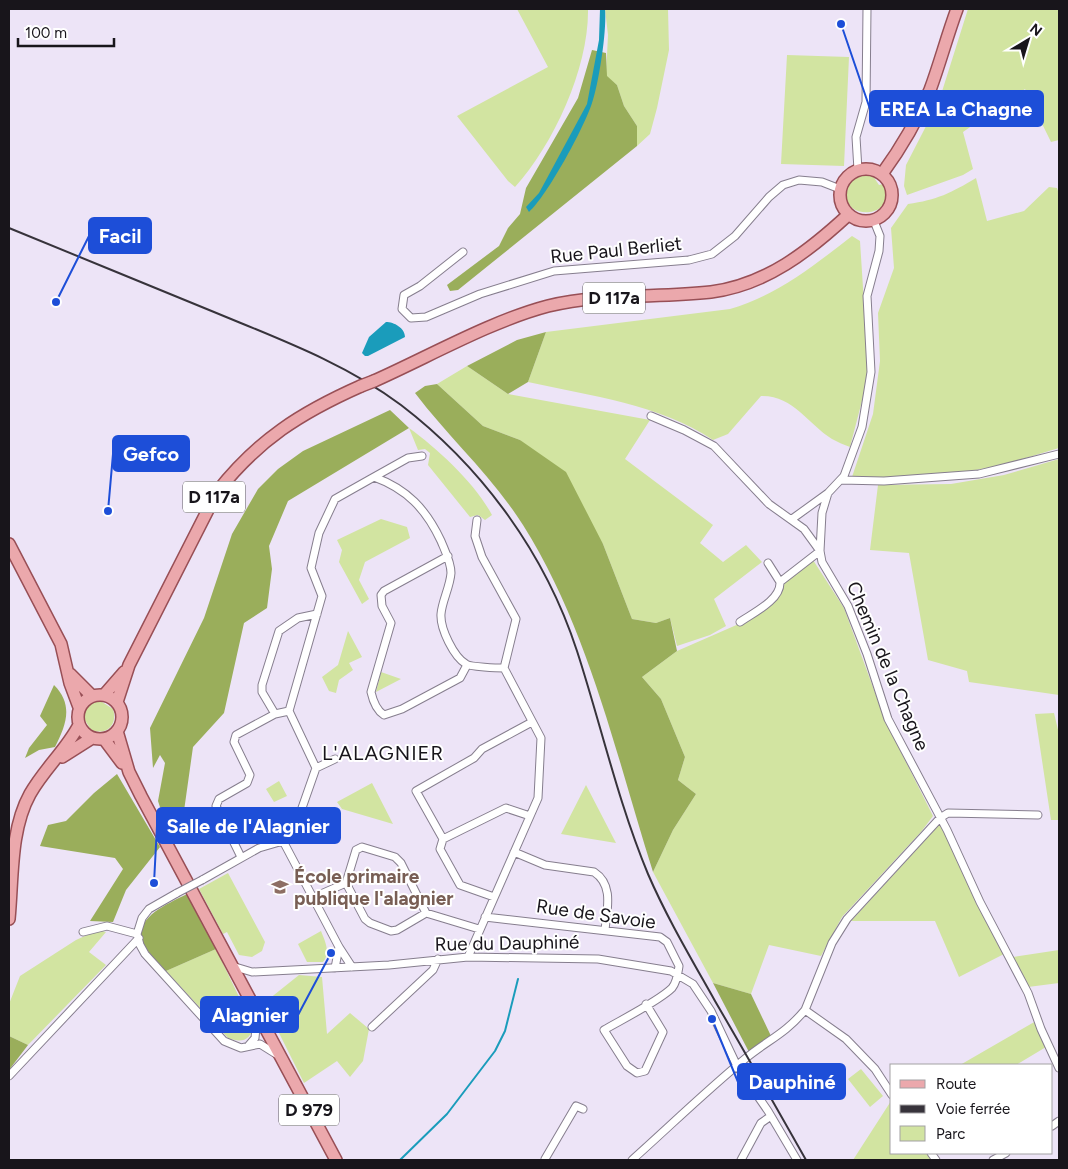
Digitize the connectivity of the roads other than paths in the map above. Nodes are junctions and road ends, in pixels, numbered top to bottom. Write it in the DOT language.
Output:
graph roads {
  1 [pos="867,9"];
  2 [pos="957,9"];
  3 [pos="858,170"];
  4 [pos="882,174"];
  5 [pos="840,189"];
  6 [pos="848,215"];
  7 [pos="874,221"];
  8 [pos="462,252"];
  9 [pos="652,416"];
  10 [pos="1059,454"];
  11 [pos="422,456"];
  12 [pos="374,477"];
  13 [pos="841,480"];
  14 [pos="828,493"];
  15 [pos="792,519"];
  16 [pos="477,520"];
  17 [pos="9,544"];
  18 [pos="820,551"];
  19 [pos="448,556"];
  20 [pos="768,563"];
  21 [pos="780,582"];
  22 [pos="317,614"];
  23 [pos="740,622"];
  24 [pos="129,665"];
  25 [pos="468,666"];
  26 [pos="504,668"];
  27 [pos="69,673"];
  28 [pos="104,695"];
  29 [pos="92,696"];
  30 [pos="117,702"];
  31 [pos="79,707"];
  32 [pos="289,711"];
  33 [pos="275,714"];
  34 [pos="532,722"];
  35 [pos="78,725"];
  36 [pos="117,731"];
  37 [pos="98,738"];
  38 [pos="336,759"];
  39 [pos="52,764"];
  40 [pos="316,768"];
  41 [pos="129,772"];
  42 [pos="1038,815"];
  43 [pos="530,816"];
  44 [pos="940,818"];
  45 [pos="443,839"];
  46 [pos="283,841"];
  47 [pos="514,852"];
  48 [pos="241,857"];
  49 [pos="346,883"];
  50 [pos="314,897"];
  51 [pos="494,897"];
  52 [pos="426,913"];
  53 [pos="484,917"];
  54 [pos="9,918"];
  55 [pos="479,929"];
  56 [pos="605,930"];
  57 [pos="83,932"];
  58 [pos="138,936"];
  59 [pos="339,947"];
  60 [pos="468,957"];
  61 [pos="438,959"];
  62 [pos="232,966"];
  63 [pos="352,967"];
  64 [pos="335,968"];
  65 [pos="252,972"];
  66 [pos="678,974"];
  67 [pos="244,988"];
  68 [pos="646,1004"];
  69 [pos="256,1010"];
  70 [pos="804,1010"];
  71 [pos="372,1027"];
  72 [pos="249,1045"];
  73 [pos="282,1059"];
  74 [pos="737,1066"];
  75 [pos="1059,1068"];
  76 [pos="9,1076"];
  77 [pos="890,1092"];
  78 [pos="582,1108"];
  79 [pos="771,1116"];
  80 [pos="1004,1154"];
  81 [pos="336,1160"];
  82 [pos="543,1160"];
  83 [pos="632,1160"];
  84 [pos="741,1160"];
  85 [pos="796,1160"];
  86 [pos="993,1160"];
  1 -- 3 [label="street"];
  2 -- 4 [label="main road"];
  3 -- 4 [label="main road"];
  3 -- 5 [label="main road"];
  4 -- 7 [label="main road"];
  5 -- 6 [label="main road"];
  5 -- 8 [label="street, Rue Paul Berliet"];
  6 -- 7 [label="main road"];
  6 -- 24 [label="main road, D 117a, bridge"];
  7 -- 13 [label="street"];
  9 -- 15 [label="street"];
  10 -- 13 [label="street"];
  11 -- 12 [label="street"];
  12 -- 19 [label="street"];
  12 -- 22 [label="street"];
  13 -- 14 [label="street"];
  14 -- 15 [label="street"];
  14 -- 18 [label="street, Chemin de la Chagne"];
  15 -- 18 [label="street"];
  16 -- 26 [label="street"];
  17 -- 27 [label="main road"];
  18 -- 21 [label="street"];
  18 -- 44 [label="street, Chemin de la Chagne"];
  19 -- 25 [label="street"];
  19 -- 25 [label="street"];
  20 -- 21 [label="street"];
  21 -- 23 [label="street"];
  22 -- 32 [label="street"];
  22 -- 33 [label="street"];
  24 -- 28 [label="main road, D 117a"];
  24 -- 30 [label="main road, D 117a"];
  25 -- 26 [label="street"];
  26 -- 34 [label="street"];
  27 -- 29 [label="main road"];
  27 -- 31 [label="main road"];
  28 -- 29 [label="main road"];
  28 -- 30 [label="main road"];
  29 -- 31 [label="main road"];
  30 -- 36 [label="main road"];
  31 -- 35 [label="main road"];
  32 -- 33 [label="street"];
  32 -- 40 [label="street"];
  33 -- 48 [label="street"];
  34 -- 43 [label="street"];
  34 -- 45 [label="street"];
  35 -- 37 [label="main road"];
  35 -- 39 [label="main road"];
  36 -- 37 [label="main road"];
  36 -- 41 [label="main road, D 979"];
  37 -- 39 [label="main road"];
  37 -- 41 [label="main road, D 979"];
  38 -- 40 [label="street"];
  39 -- 54 [label="main road"];
  40 -- 46 [label="street"];
  41 -- 62 [label="main road, D 979"];
  42 -- 44 [label="street"];
  43 -- 45 [label="street"];
  43 -- 47 [label="street"];
  44 -- 70 [label="street"];
  44 -- 75 [label="street, Chemin de la Chagne"];
  45 -- 51 [label="street"];
  46 -- 48 [label="street"];
  46 -- 50 [label="street"];
  47 -- 51 [label="street"];
  47 -- 56 [label="street"];
  48 -- 58 [label="street, bridge"];
  49 -- 50 [label="street"];
  49 -- 52 [label="street"];
  49 -- 52 [label="street"];
  50 -- 59 [label="street"];
  51 -- 53 [label="street"];
  52 -- 55 [label="street"];
  53 -- 55 [label="street"];
  53 -- 56 [label="street, Rue de Savoie"];
  55 -- 60 [label="street"];
  56 -- 66 [label="street, Rue de Savoie"];
  57 -- 58 [label="street"];
  58 -- 72 [label="street"];
  58 -- 76 [label="street"];
  59 -- 63 [label="street"];
  59 -- 64 [label="street"];
  60 -- 61 [label="street, Rue du Dauphiné"];
  60 -- 66 [label="street, Rue du Dauphiné"];
  61 -- 63 [label="street, Rue du Dauphiné"];
  61 -- 71 [label="street"];
  62 -- 65 [label="street, Rue du Dauphiné"];
  62 -- 67 [label="main road, D 979"];
  63 -- 64 [label="street, Rue du Dauphiné"];
  64 -- 65 [label="street, Rue du Dauphiné"];
  65 -- 67 [label="street"];
  66 -- 68 [label="street"];
  66 -- 74 [label="street"];
  67 -- 69 [label="main road, D 979"];
  68 -- 68 [label="street"];
  69 -- 72 [label="street"];
  69 -- 73 [label="main road, D 979"];
  70 -- 74 [label="street"];
  70 -- 77 [label="street"];
  72 -- 73 [label="street"];
  73 -- 81 [label="main road, D 979"];
  74 -- 79 [label="street"];
  74 -- 83 [label="street"];
  78 -- 82 [label="street"];
  79 -- 84 [label="street"];
  79 -- 85 [label="street"];
  80 -- 86 [label="street"];
}
